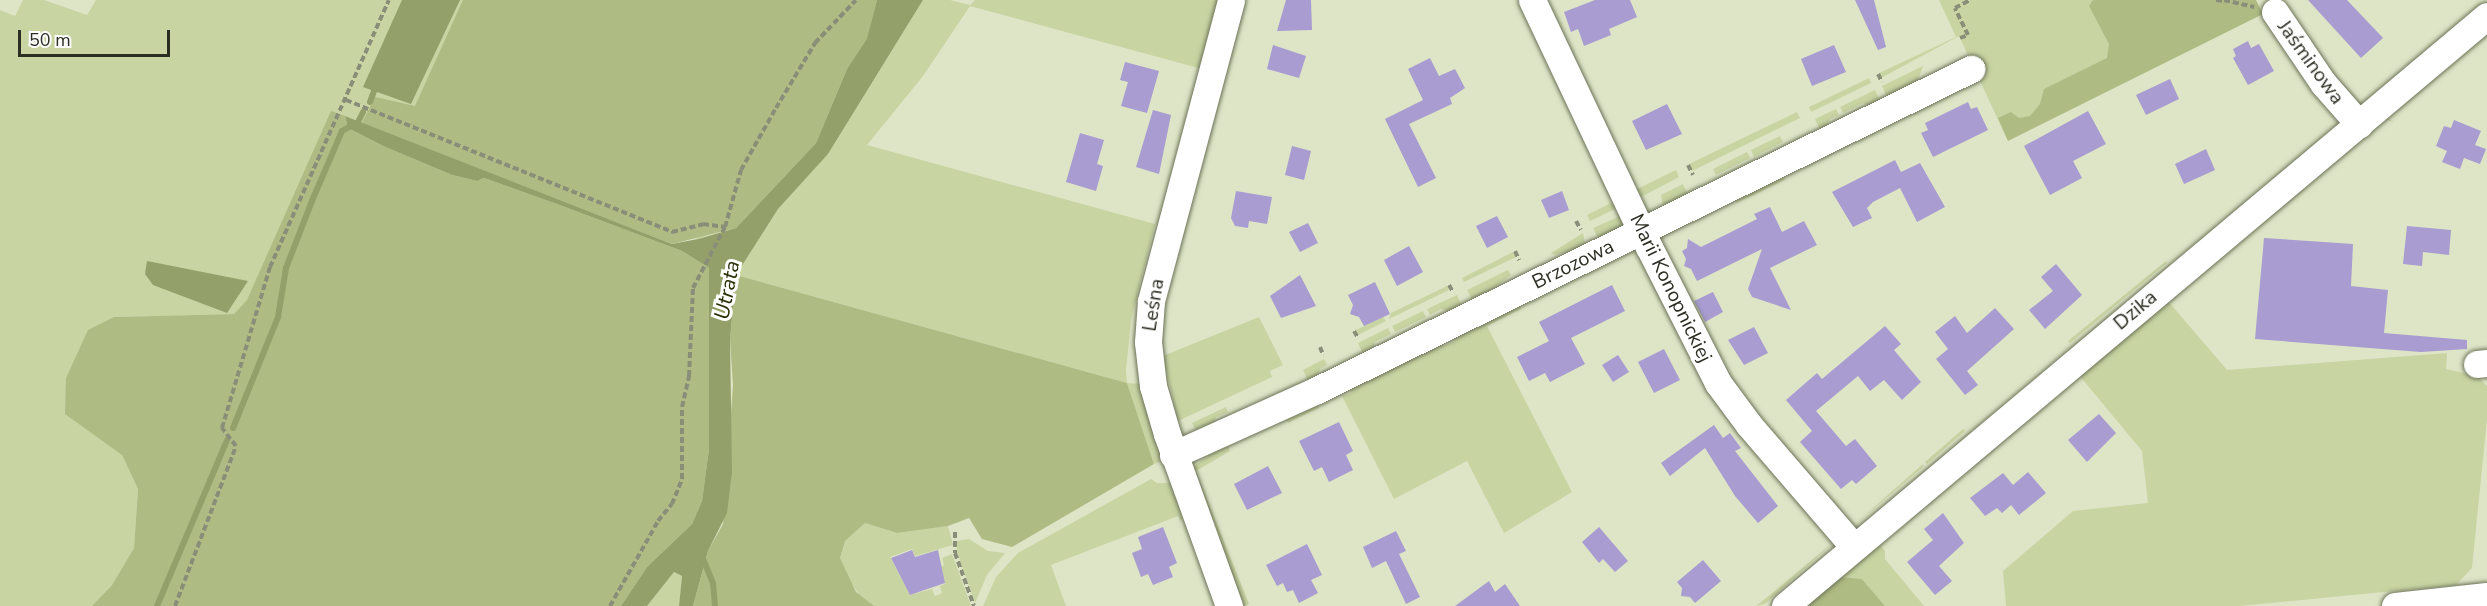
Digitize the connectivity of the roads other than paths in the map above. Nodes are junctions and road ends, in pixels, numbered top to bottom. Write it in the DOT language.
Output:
graph roads {
  1 [pos="1231,0"];
  2 [pos="1532,0"];
  3 [pos="2275,12"];
  4 [pos="2487,16"];
  5 [pos="1971,69"];
  6 [pos="2359,124"];
  7 [pos="1642,230"];
  8 [pos="1173,455"];
  9 [pos="1854,547"];
  10 [pos="2486,596"];
  11 [pos="1229,606"];
  12 [pos="1785,606"];
  13 [pos="2395,606"];
  1 -- 8 [label="street, Leśna"];
  2 -- 7 [label="street, Marii Konopnickiej"];
  3 -- 6 [label="street, Jaśminowa"];
  4 -- 6 [label="street, Dzika"];
  5 -- 7 [label="street, Brzozowa"];
  6 -- 9 [label="street, Dzika"];
  7 -- 8 [label="street, Brzozowa"];
  7 -- 9 [label="street, Marii Konopnickiej"];
  8 -- 11 [label="street, Leśna"];
  9 -- 12 [label="street, Dzika"];
  10 -- 13 [label="street"];
}
